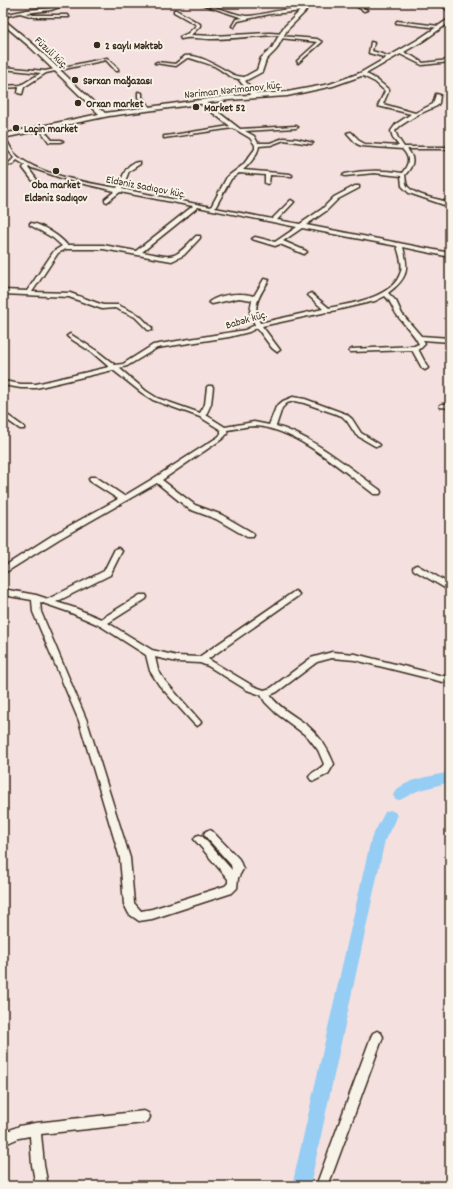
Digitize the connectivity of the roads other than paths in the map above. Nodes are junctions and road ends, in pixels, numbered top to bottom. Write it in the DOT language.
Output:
graph roads {
  1 [pos="67,3"];
  2 [pos="200,3"];
  3 [pos="255,3"];
  4 [pos="276,3"];
  5 [pos="307,3"];
  6 [pos="353,3"];
  7 [pos="442,3"];
  8 [pos="365,10"];
  9 [pos="175,11"];
  10 [pos="303,11"];
  11 [pos="450,11"];
  12 [pos="20,13"];
  13 [pos="3,16"];
  14 [pos="68,16"];
  15 [pos="245,17"];
  16 [pos="450,20"];
  17 [pos="4,22"];
  18 [pos="398,22"];
  19 [pos="234,26"];
  20 [pos="439,27"];
  21 [pos="188,35"];
  22 [pos="281,35"];
  23 [pos="180,38"];
  24 [pos="372,44"];
  25 [pos="399,52"];
  26 [pos="390,58"];
  27 [pos="449,61"];
  28 [pos="298,62"];
  29 [pos="157,63"];
  30 [pos="3,68"];
  31 [pos="57,70"];
  32 [pos="118,70"];
  33 [pos="45,72"];
  34 [pos="362,74"];
  35 [pos="244,78"];
  36 [pos="22,86"];
  37 [pos="3,87"];
  38 [pos="20,93"];
  39 [pos="140,93"];
  40 [pos="438,95"];
  41 [pos="255,96"];
  42 [pos="202,102"];
  43 [pos="149,109"];
  44 [pos="415,114"];
  45 [pos="102,115"];
  46 [pos="234,127"];
  47 [pos="296,127"];
  48 [pos="41,128"];
  49 [pos="239,130"];
  50 [pos="349,133"];
  51 [pos="166,136"];
  52 [pos="3,137"];
  53 [pos="62,140"];
  54 [pos="311,142"];
  55 [pos="257,145"];
  56 [pos="403,148"];
  57 [pos="450,148"];
  58 [pos="17,158"];
  59 [pos="138,163"];
  60 [pos="10,164"];
  61 [pos="29,164"];
  62 [pos="237,171"];
  63 [pos="268,174"];
  64 [pos="290,175"];
  65 [pos="345,175"];
  66 [pos="403,175"];
  67 [pos="35,180"];
  68 [pos="267,183"];
  69 [pos="357,187"];
  70 [pos="118,191"];
  71 [pos="107,200"];
  72 [pos="291,202"];
  73 [pos="450,205"];
  74 [pos="196,206"];
  75 [pos="212,209"];
  76 [pos="273,221"];
  77 [pos="32,224"];
  78 [pos="299,226"];
  79 [pos="198,237"];
  80 [pos="255,240"];
  81 [pos="280,242"];
  82 [pos="400,246"];
  83 [pos="65,247"];
  84 [pos="304,252"];
  85 [pos="137,253"];
  86 [pos="450,255"];
  87 [pos="266,280"];
  88 [pos="3,292"];
  89 [pos="28,294"];
  90 [pos="386,294"];
  91 [pos="311,295"];
  92 [pos="255,299"];
  93 [pos="212,302"];
  94 [pos="329,311"];
  95 [pos="260,325"];
  96 [pos="150,329"];
  97 [pos="70,336"];
  98 [pos="420,338"];
  99 [pos="450,340"];
  100 [pos="414,348"];
  101 [pos="277,350"];
  102 [pos="352,351"];
  103 [pos="114,368"];
  104 [pos="425,368"];
  105 [pos="3,383"];
  106 [pos="210,387"];
  107 [pos="442,406"];
  108 [pos="450,406"];
  109 [pos="3,414"];
  110 [pos="202,416"];
  111 [pos="272,427"];
  112 [pos="22,428"];
  113 [pos="224,429"];
  114 [pos="377,445"];
  115 [pos="93,479"];
  116 [pos="157,480"];
  117 [pos="377,492"];
  118 [pos="124,499"];
  119 [pos="250,535"];
  120 [pos="118,551"];
  121 [pos="417,568"];
  122 [pos="3,570"];
  123 [pos="450,588"];
  124 [pos="3,592"];
  125 [pos="295,594"];
  126 [pos="143,597"];
  127 [pos="36,598"];
  128 [pos="49,602"];
  129 [pos="102,623"];
  130 [pos="150,653"];
  131 [pos="200,660"];
  132 [pos="450,678"];
  133 [pos="264,693"];
  134 [pos="197,722"];
  135 [pos="314,777"];
  136 [pos="209,834"];
  137 [pos="199,839"];
  138 [pos="233,878"];
  139 [pos="377,1037"];
  140 [pos="144,1117"];
  141 [pos="35,1129"];
  142 [pos="3,1139"];
  143 [pos="42,1186"];
  144 [pos="322,1186"];
  1 -- 12 [label="street"];
  2 -- 15 [label="street"];
  3 -- 4 [label="street"];
  5 -- 10 [label="street"];
  6 -- 8 [label="street"];
  7 -- 11 [label="street"];
  9 -- 21 [label="street"];
  10 -- 15 [label="street"];
  10 -- 22 [label="street"];
  12 -- 13 [label="street"];
  12 -- 14 [label="street"];
  15 -- 19 [label="street"];
  16 -- 20 [label="street, Nəriman Nərimanov küç."];
  17 -- 31 [label="street, Füzuli küç."];
  18 -- 20 [label="street"];
  20 -- 25 [label="street, Nəriman Nərimanov küç."];
  21 -- 22 [label="street"];
  21 -- 23 [label="street"];
  22 -- 28 [label="street"];
  22 -- 35 [label="street"];
  24 -- 26 [label="street"];
  25 -- 26 [label="street, Nəriman Nərimanov küç."];
  25 -- 27 [label="street"];
  26 -- 34 [label="street, Nəriman Nərimanov küç."];
  29 -- 35 [label="street"];
  30 -- 33 [label="street"];
  31 -- 32 [label="street"];
  31 -- 33 [label="street"];
  31 -- 45 [label="street, Füzuli küç."];
  33 -- 36 [label="street"];
  34 -- 41 [label="street, Nəriman Nərimanov küç."];
  34 -- 44 [label="street"];
  35 -- 41 [label="street"];
  36 -- 37 [label="street"];
  36 -- 38 [label="street"];
  39 -- 43 [label="street"];
  40 -- 44 [label="street"];
  41 -- 42 [label="street, Nəriman Nərimanov küç."];
  42 -- 43 [label="street, Nəriman Nərimanov küç."];
  42 -- 46 [label="street"];
  43 -- 45 [label="street, Nəriman Nərimanov küç."];
  44 -- 56 [label="street"];
  45 -- 48 [label="street, Nəriman Nərimanov küç."];
  46 -- 49 [label="street"];
  46 -- 51 [label="street"];
  47 -- 49 [label="street"];
  48 -- 52 [label="street, Nəriman Nərimanov küç."];
  48 -- 53 [label="street"];
  49 -- 55 [label="street"];
  50 -- 56 [label="street"];
  52 -- 58 [label="street, Eldəniz Sadıqov küç."];
  54 -- 55 [label="street"];
  55 -- 62 [label="street"];
  56 -- 57 [label="street"];
  56 -- 66 [label="street"];
  58 -- 60 [label="street"];
  58 -- 61 [label="street, Eldəniz Sadıqov küç."];
  59 -- 70 [label="street"];
  61 -- 67 [label="street"];
  61 -- 70 [label="street, Eldəniz Sadıqov küç."];
  62 -- 63 [label="street"];
  62 -- 75 [label="street"];
  63 -- 64 [label="street"];
  63 -- 68 [label="street"];
  65 -- 66 [label="street"];
  66 -- 73 [label="street"];
  69 -- 78 [label="street"];
  70 -- 71 [label="street"];
  70 -- 74 [label="street, Eldəniz Sadıqov küç."];
  72 -- 76 [label="street"];
  74 -- 75 [label="street, Eldəniz Sadıqov küç."];
  74 -- 85 [label="street"];
  75 -- 76 [label="street, Eldəniz Sadıqov küç."];
  76 -- 78 [label="street, Eldəniz Sadıqov küç."];
  77 -- 83 [label="street"];
  78 -- 81 [label="street"];
  78 -- 82 [label="street, Eldəniz Sadıqov küç."];
  79 -- 85 [label="street"];
  80 -- 81 [label="street"];
  81 -- 84 [label="street"];
  82 -- 86 [label="street, Eldəniz Sadıqov küç."];
  82 -- 90 [label="street, Babək küç."];
  83 -- 85 [label="street"];
  83 -- 89 [label="street"];
  87 -- 92 [label="street"];
  88 -- 89 [label="street"];
  89 -- 96 [label="street"];
  90 -- 94 [label="street, Babək küç."];
  90 -- 98 [label="street"];
  91 -- 94 [label="street"];
  92 -- 93 [label="street"];
  92 -- 95 [label="street"];
  94 -- 95 [label="street, Babək küç."];
  95 -- 101 [label="street"];
  95 -- 103 [label="street, Babək küç."];
  97 -- 103 [label="street"];
  98 -- 99 [label="street"];
  98 -- 100 [label="street"];
  100 -- 102 [label="street"];
  100 -- 104 [label="street"];
  103 -- 105 [label="street, Babək küç."];
  103 -- 110 [label="street"];
  106 -- 110 [label="street"];
  107 -- 108 [label="street"];
  109 -- 112 [label="street"];
  110 -- 113 [label="street"];
  111 -- 113 [label="street"];
  111 -- 114 [label="street"];
  111 -- 117 [label="street"];
  113 -- 116 [label="street"];
  115 -- 118 [label="street"];
  116 -- 118 [label="street"];
  116 -- 119 [label="street"];
  118 -- 122 [label="street"];
  120 -- 128 [label="street"];
  121 -- 123 [label="street"];
  124 -- 127 [label="street"];
  125 -- 131 [label="street"];
  126 -- 129 [label="street"];
  127 -- 128 [label="street"];
  127 -- 138 [label="street"];
  128 -- 129 [label="street"];
  129 -- 130 [label="street"];
  130 -- 131 [label="street"];
  130 -- 134 [label="street"];
  131 -- 133 [label="street"];
  132 -- 133 [label="street"];
  133 -- 135 [label="street"];
  136 -- 138 [label="street"];
  137 -- 138 [label="street"];
  139 -- 144 [label="street"];
  140 -- 141 [label="street"];
  141 -- 142 [label="street"];
  141 -- 143 [label="street"];
}
